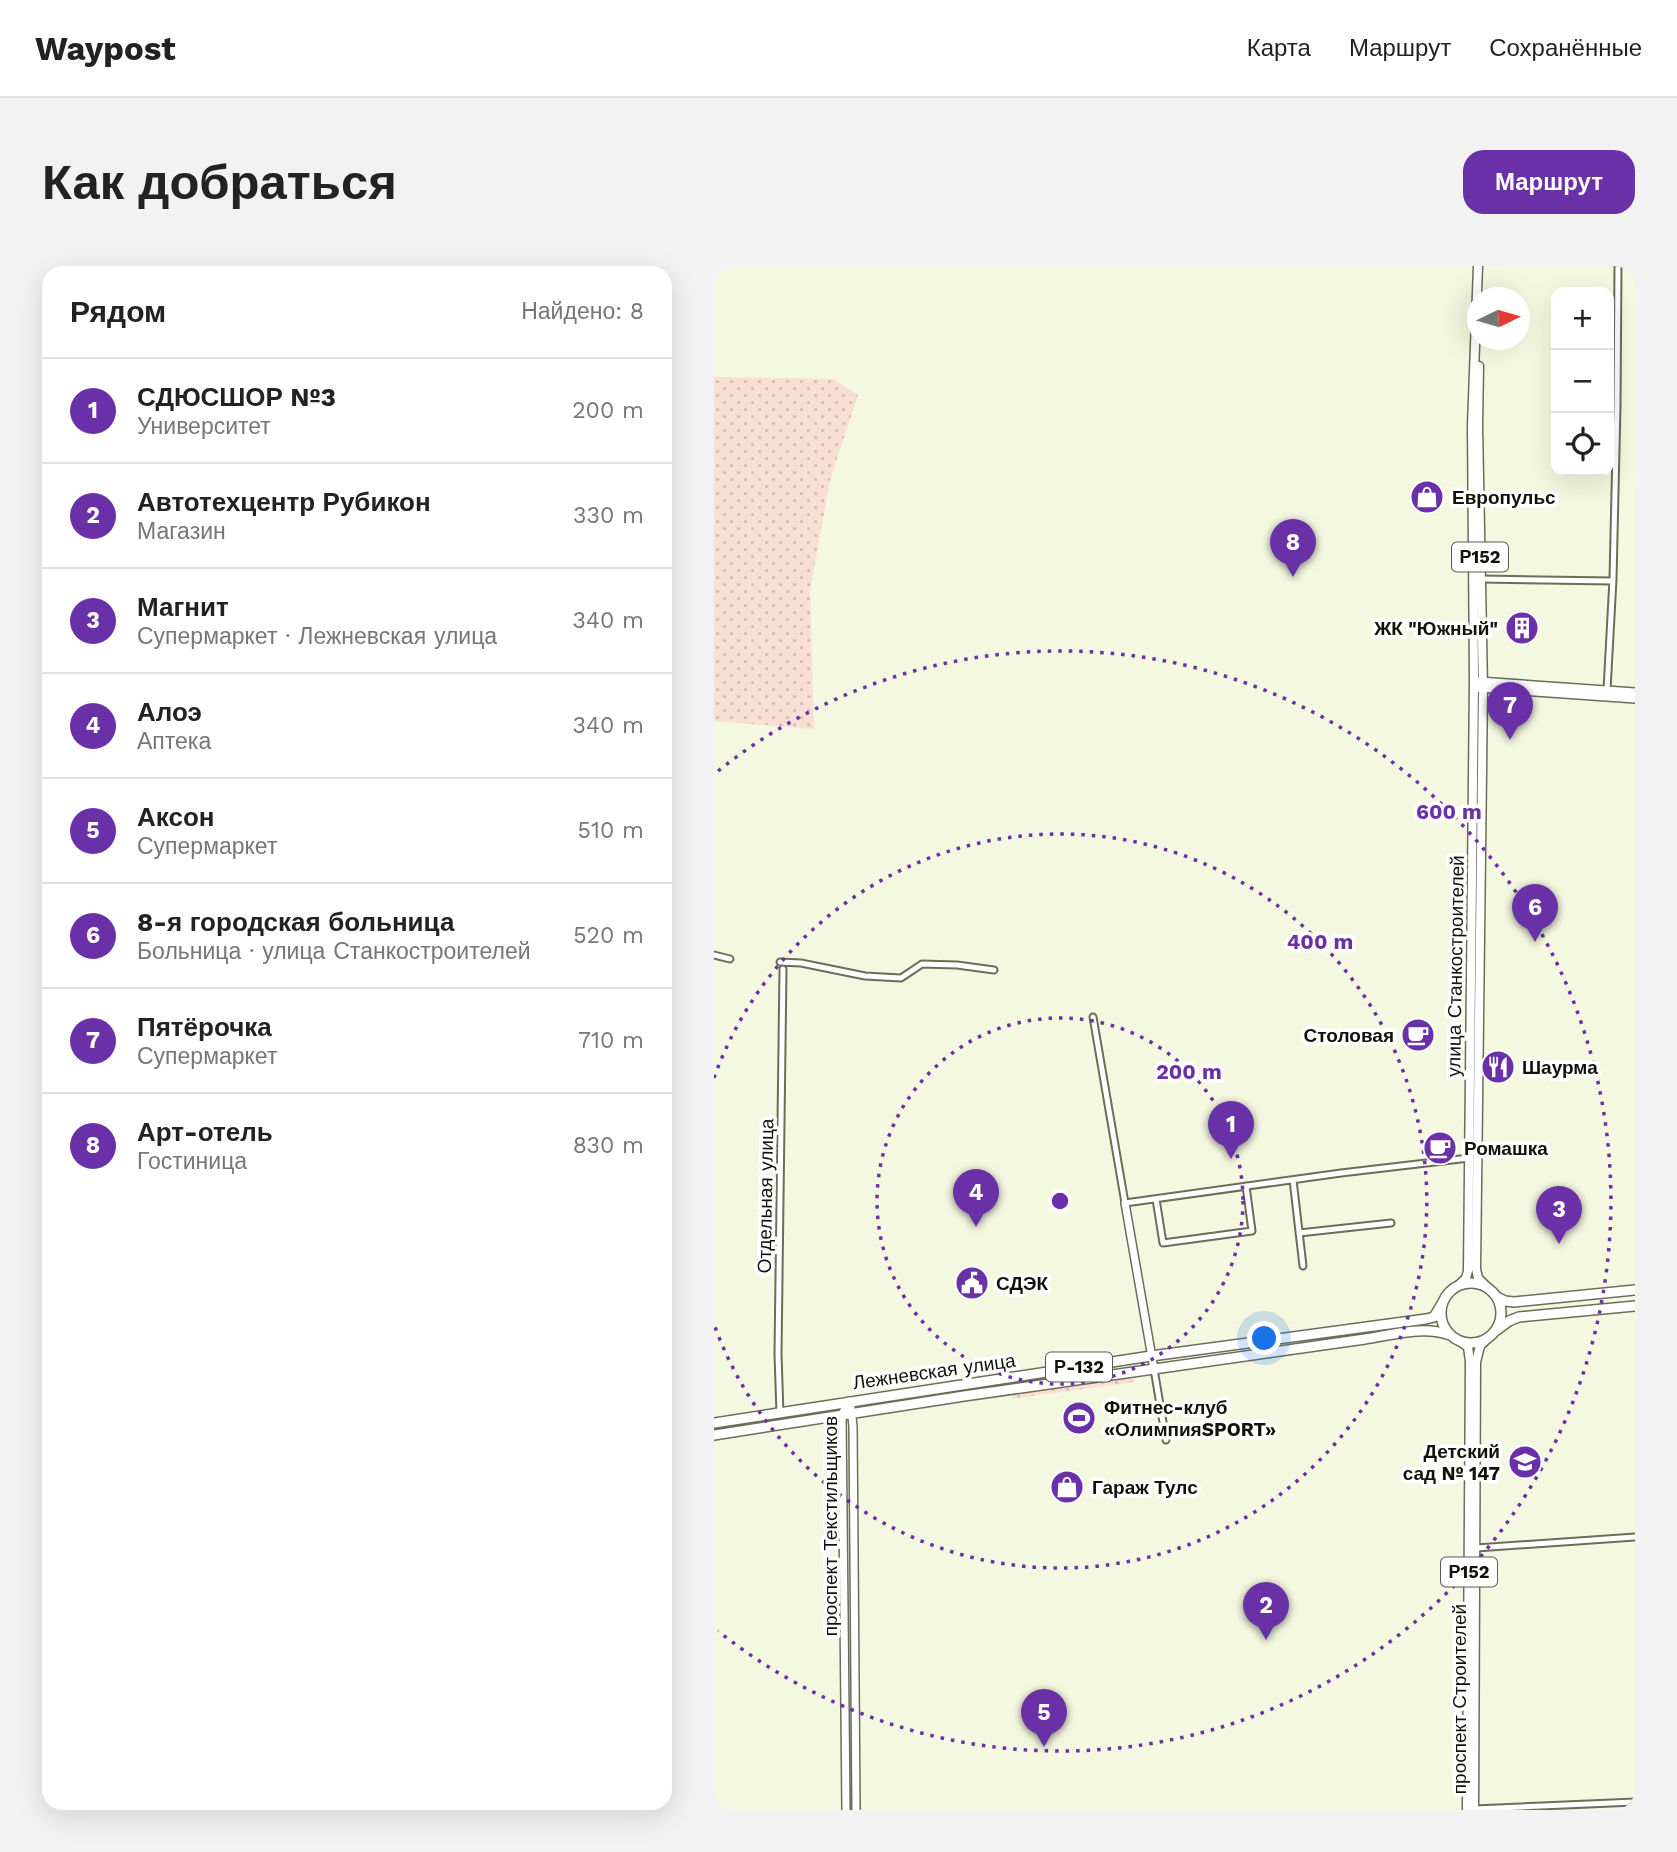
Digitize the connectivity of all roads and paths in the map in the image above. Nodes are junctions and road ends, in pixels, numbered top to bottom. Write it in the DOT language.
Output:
graph roads {
  1 [pos="1480,266"];
  2 [pos="1618,266"];
  3 [pos="1480,287"];
  4 [pos="1479,350"];
  5 [pos="1480,579"];
  6 [pos="1613,581"];
  7 [pos="1478,684"];
  8 [pos="1635,692"];
  9 [pos="1606,693"];
  10 [pos="1623,694"];
  11 [pos="1635,699"];
  12 [pos="714,955"];
  13 [pos="730,959"];
  14 [pos="994,970"];
  15 [pos="1093,1017"];
  16 [pos="1469,1158"];
  17 [pos="1293,1180"];
  18 [pos="1247,1186"];
  19 [pos="1156,1199"];
  20 [pos="1125,1203"];
  21 [pos="1391,1223"];
  22 [pos="1299,1233"];
  23 [pos="1303,1266"];
  24 [pos="1459,1285"];
  25 [pos="1635,1290"];
  26 [pos="1492,1292"];
  27 [pos="1443,1302"];
  28 [pos="1635,1306"];
  29 [pos="1496,1331"];
  30 [pos="1450,1335"];
  31 [pos="1487,1339"];
  32 [pos="1460,1341"];
  33 [pos="1152,1356"];
  34 [pos="1154,1369"];
  35 [pos="849,1401"];
  36 [pos="780,1413"];
  37 [pos="847,1414"];
  38 [pos="714,1423"];
  39 [pos="781,1424"];
  40 [pos="714,1435"];
  41 [pos="1166,1440"];
  42 [pos="1635,1537"];
  43 [pos="1472,1548"];
  44 [pos="1635,1802"];
  45 [pos="846,1810"];
  46 [pos="856,1810"];
  47 [pos="1467,1810"];
  48 [pos="1474,1810"];
  1 -- 3 [label="main road, улица Станкостроителей / Р152"];
  1 -- 7 [label="main road, улица Станкостроителей / Р152"];
  2 -- 6 [label="street"];
  4 -- 5 [label="main road, улица Станкостроителей / Р152"];
  5 -- 6 [label="street"];
  5 -- 7 [label="main road, улица Станкостроителей / Р152"];
  6 -- 9 [label="street"];
  7 -- 9 [label="main road"];
  7 -- 16 [label="main road, улица Станкостроителей / Р152"];
  7 -- 26 [label="main road, улица Станкостроителей / Р152"];
  8 -- 10 [label="main road"];
  9 -- 10 [label="main road"];
  10 -- 11 [label="main road"];
  12 -- 13 [label="street"];
  14 -- 36 [label="street, Отдельная улица"];
  15 -- 20 [label="street"];
  16 -- 17 [label="street"];
  16 -- 24 [label="main road, улица Станкостроителей / Р152"];
  17 -- 18 [label="street"];
  17 -- 22 [label="street"];
  18 -- 19 [label="street"];
  18 -- 19 [label="street"];
  19 -- 20 [label="street"];
  20 -- 33 [label="main road"];
  21 -- 22 [label="street"];
  22 -- 23 [label="street"];
  24 -- 26 [label="highway"];
  24 -- 27 [label="highway"];
  25 -- 26 [label="highway"];
  26 -- 29 [label="highway"];
  27 -- 30 [label="highway"];
  27 -- 33 [label="highway, Лежневская улица / Р-132"];
  28 -- 29 [label="highway"];
  29 -- 31 [label="highway"];
  30 -- 32 [label="highway"];
  30 -- 34 [label="highway, Лежневская улица / Р-132"];
  31 -- 32 [label="highway"];
  31 -- 43 [label="main road, проспект Строителей / Р152"];
  32 -- 43 [label="main road, проспект Строителей / Р152"];
  33 -- 34 [label="main road"];
  33 -- 35 [label="highway, Лежневская улица / Р-132"];
  34 -- 37 [label="highway, Лежневская улица / Р-132"];
  34 -- 41 [label="street"];
  35 -- 36 [label="highway, Лежневская улица / Р-132"];
  35 -- 37 [label="main road, проспект Текстильщиков"];
  36 -- 38 [label="highway, Лежневская улица / Р-132"];
  36 -- 39 [label="street, Отдельная улица"];
  37 -- 39 [label="highway, Лежневская улица / Р-132"];
  37 -- 45 [label="main road, проспект Текстильщиков"];
  37 -- 46 [label="main road, проспект Текстильщиков"];
  39 -- 40 [label="highway, Лежневская улица / Р-132"];
  42 -- 43 [label="street"];
  43 -- 47 [label="main road, проспект Строителей / Р152"];
  43 -- 48 [label="main road, проспект Строителей / Р152"];
  44 -- 48 [label="street"];
}
